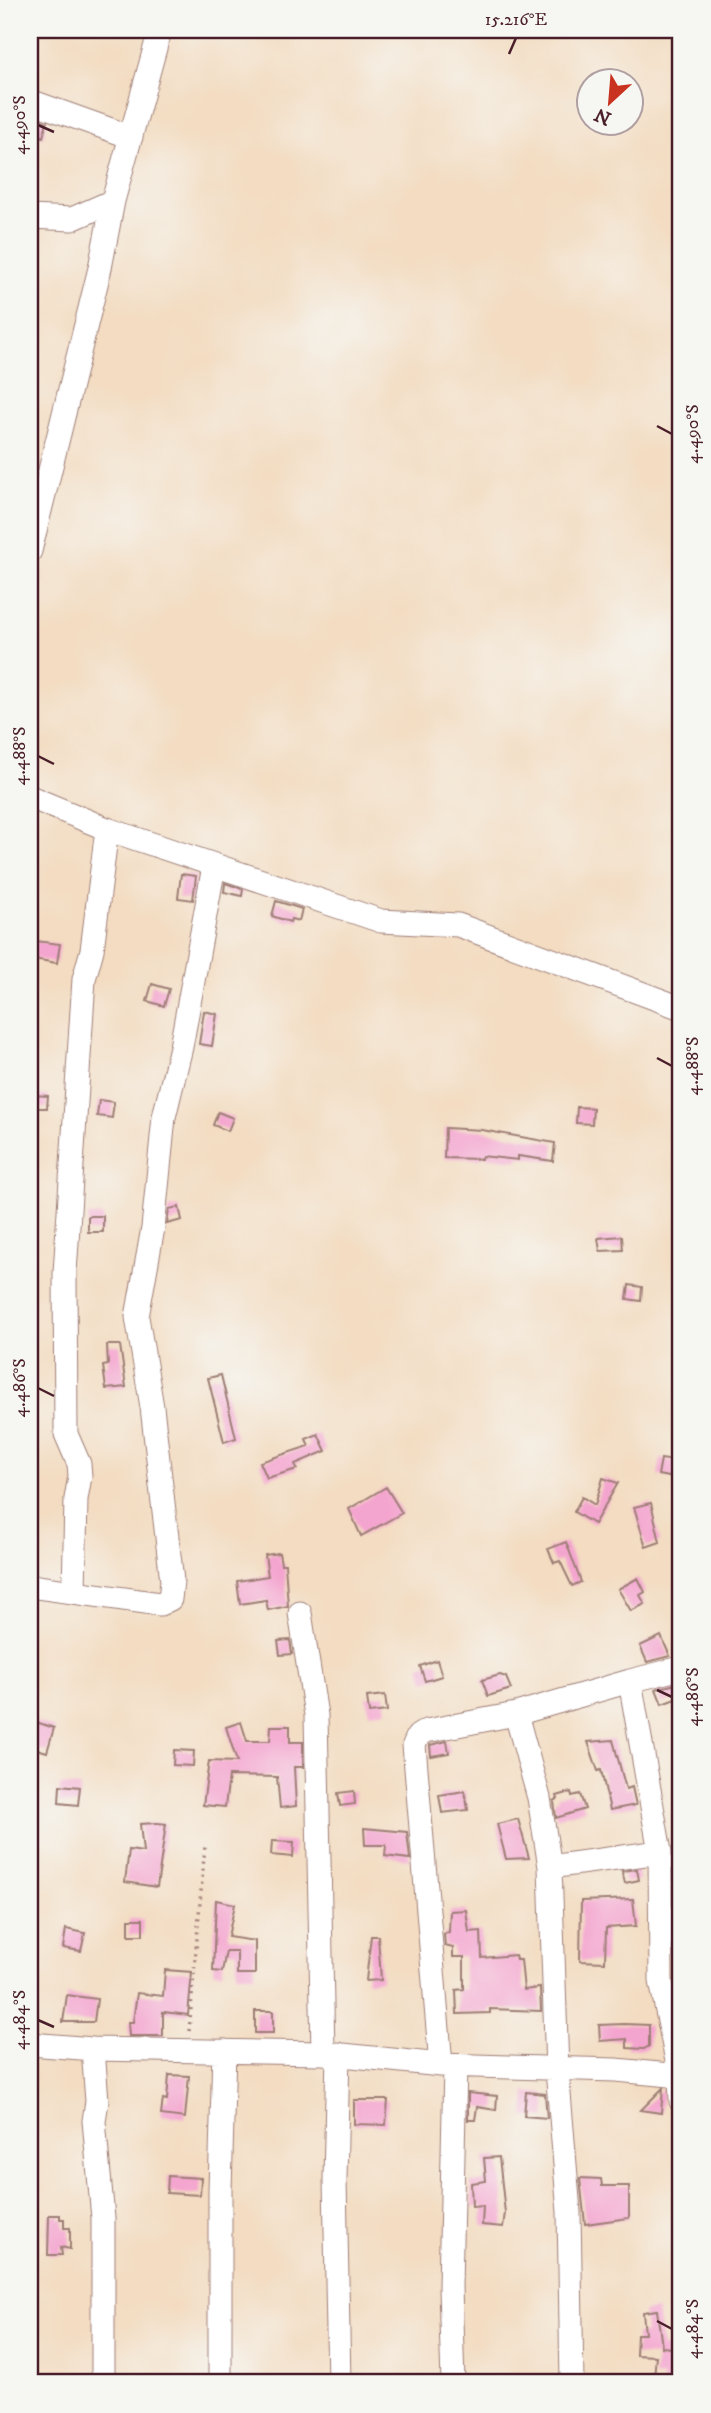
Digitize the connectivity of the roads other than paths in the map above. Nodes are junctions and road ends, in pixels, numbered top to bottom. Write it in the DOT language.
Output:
graph roads {
  1 [pos="160,30"];
  2 [pos="30,101"];
  3 [pos="131,137"];
  4 [pos="113,201"];
  5 [pos="30,217"];
  6 [pos="30,551"];
  7 [pos="30,797"];
  8 [pos="107,829"];
  9 [pos="214,866"];
  10 [pos="681,1008"];
  11 [pos="30,1586"];
  12 [pos="74,1592"];
  13 [pos="300,1614"];
  14 [pos="681,1668"];
  15 [pos="630,1681"];
  16 [pos="516,1714"];
  17 [pos="660,1852"];
  18 [pos="550,1867"];
  19 [pos="30,2044"];
  20 [pos="93,2049"];
  21 [pos="224,2051"];
  22 [pos="330,2054"];
  23 [pos="448,2066"];
  24 [pos="557,2070"];
  25 [pos="680,2076"];
  26 [pos="681,2101"];
  27 [pos="103,2383"];
  28 [pos="220,2383"];
  29 [pos="339,2383"];
  30 [pos="453,2383"];
  31 [pos="572,2383"];
  1 -- 3 [label="street"];
  2 -- 3 [label="street"];
  3 -- 4 [label="street"];
  4 -- 5 [label="street"];
  4 -- 6 [label="street"];
  7 -- 8 [label="street"];
  8 -- 9 [label="street"];
  8 -- 12 [label="street"];
  9 -- 10 [label="street"];
  9 -- 12 [label="street"];
  11 -- 12 [label="street"];
  13 -- 22 [label="street"];
  14 -- 15 [label="street"];
  15 -- 16 [label="street"];
  15 -- 17 [label="street"];
  16 -- 18 [label="street"];
  16 -- 23 [label="street"];
  17 -- 18 [label="street"];
  17 -- 25 [label="street"];
  18 -- 24 [label="street"];
  19 -- 20 [label="street"];
  20 -- 21 [label="street"];
  20 -- 27 [label="street"];
  21 -- 22 [label="street"];
  21 -- 28 [label="street"];
  22 -- 23 [label="street"];
  22 -- 29 [label="street"];
  23 -- 24 [label="street"];
  23 -- 30 [label="street"];
  24 -- 25 [label="street"];
  24 -- 31 [label="street"];
  25 -- 26 [label="street"];
}
